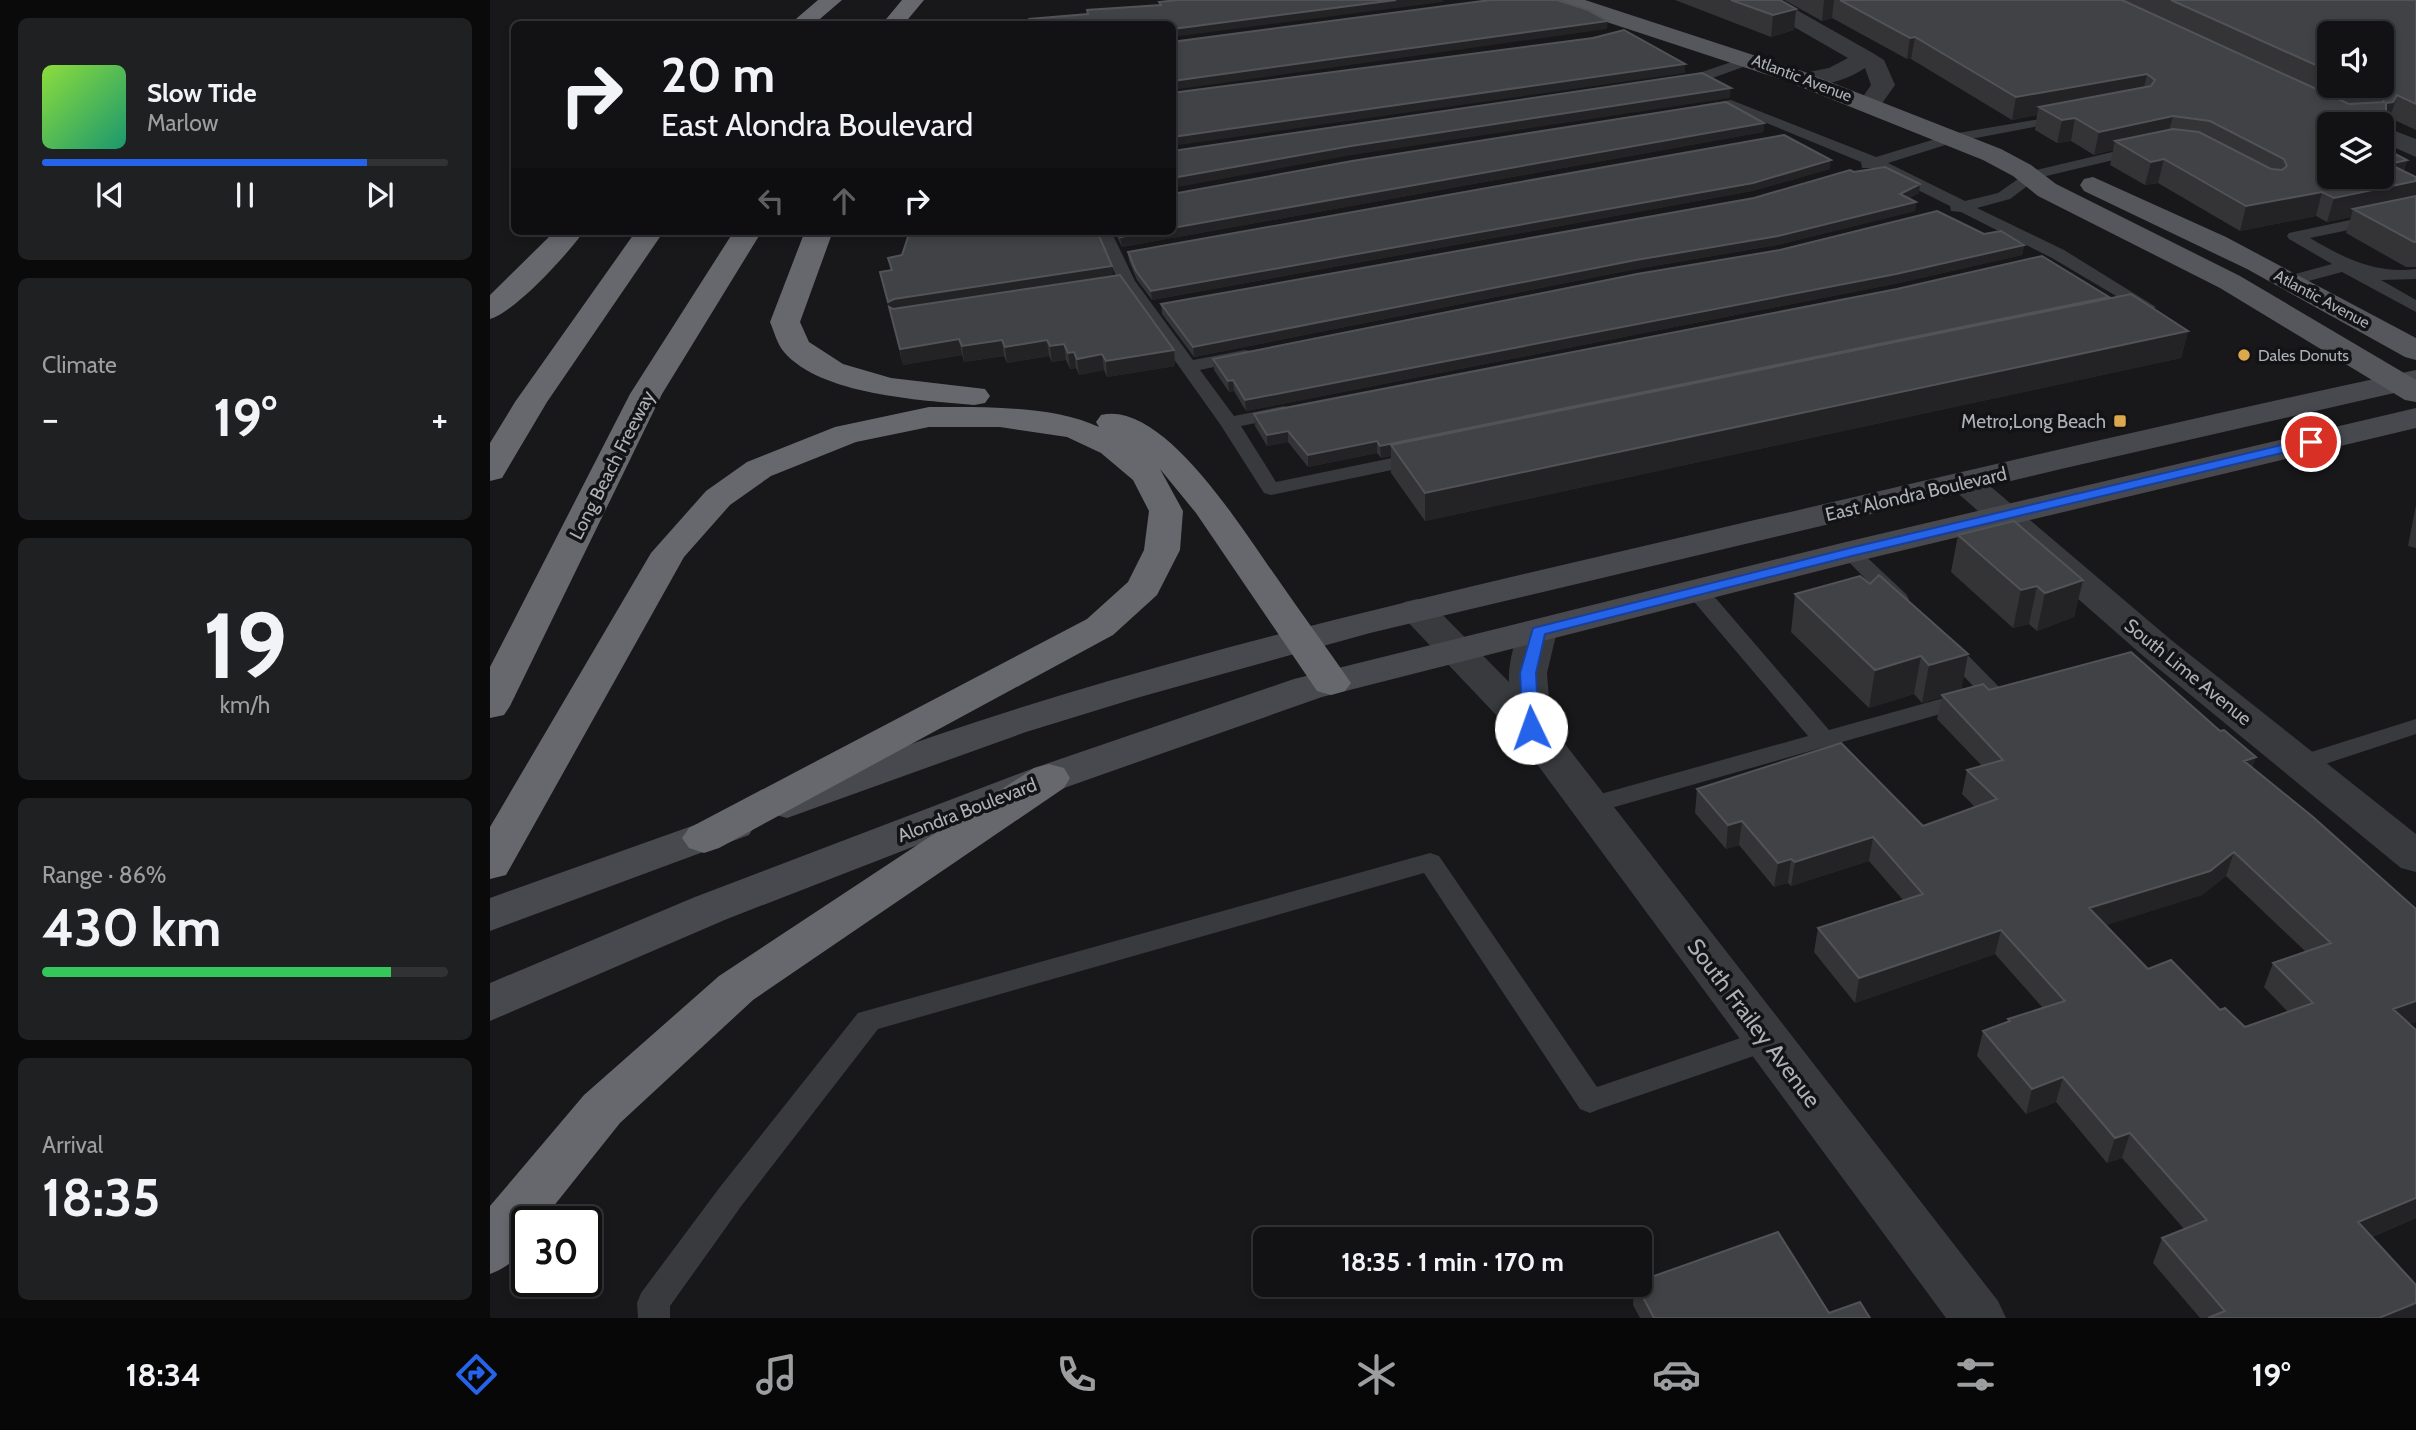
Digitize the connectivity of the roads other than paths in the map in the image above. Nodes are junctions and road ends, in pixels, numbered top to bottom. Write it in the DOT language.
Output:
graph roads {
  1 [pos="831,0"];
  2 [pos="913,0"];
  3 [pos="925,0"];
  4 [pos="1563,0"];
  5 [pos="1764,0"];
  6 [pos="805,21"];
  7 [pos="814,21"];
  8 [pos="896,21"];
  9 [pos="914,21"];
  10 [pos="1647,26"];
  11 [pos="1622,33"];
  12 [pos="1863,57"];
  13 [pos="1752,59"];
  14 [pos="1806,79"];
  15 [pos="1661,83"];
  16 [pos="1870,104"];
  17 [pos="1679,112"];
  18 [pos="2075,115"];
  19 [pos="1800,133"];
  20 [pos="1772,138"];
  21 [pos="1952,138"];
  22 [pos="2394,139"];
  23 [pos="2155,147"];
  24 [pos="2416,149"];
  25 [pos="1874,162"];
  26 [pos="1851,170"];
  27 [pos="2033,176"];
  28 [pos="1963,206"];
  29 [pos="2416,211"];
  30 [pos="1937,213"];
  31 [pos="566,235"];
  32 [pos="647,235"];
  33 [pos="745,235"];
  34 [pos="818,235"];
  35 [pos="1106,235"];
  36 [pos="2059,254"];
  37 [pos="2033,260"];
  38 [pos="2344,266"];
  39 [pos="2416,274"];
  40 [pos="2290,281"];
  41 [pos="1171,304"];
  42 [pos="2416,307"];
  43 [pos="1144,309"];
  44 [pos="490,310"];
  45 [pos="2119,313"];
  46 [pos="1268,350"];
  47 [pos="2416,351"];
  48 [pos="1186,367"];
  49 [pos="2410,385"];
  50 [pos="1297,409"];
  51 [pos="2416,418"];
  52 [pos="1229,423"];
  53 [pos="1435,455"];
  54 [pos="490,471"];
  55 [pos="1965,482"];
  56 [pos="2004,515"];
  57 [pos="1850,552"];
  58 [pos="1698,592"];
  59 [pos="1417,610"];
  60 [pos="1538,631"];
  61 [pos="1302,640"];
  62 [pos="1456,652"];
  63 [pos="1331,683"];
  64 [pos="2018,685"];
  65 [pos="1992,692"];
  66 [pos="490,706"];
  67 [pos="2416,726"];
  68 [pos="1531,728"];
  69 [pos="1823,738"];
  70 [pos="2301,764"];
  71 [pos="1049,778"];
  72 [pos="1588,806"];
  73 [pos="704,838"];
  74 [pos="2416,857"];
  75 [pos="490,864"];
  76 [pos="501,911"];
  77 [pos="490,1003"];
  78 [pos="1767,1040"];
  79 [pos="490,1251"];
  80 [pos="654,1318"];
  81 [pos="1978,1318"];
  1 -- 6 [label="highway"];
  1 -- 7 [label="highway"];
  2 -- 8 [label="highway"];
  3 -- 9 [label="highway"];
  4 -- 10 [label="main road, Atlantic Avenue"];
  5 -- 12 [label="street"];
  10 -- 11 [label="lane"];
  10 -- 13 [label="main road, Atlantic Avenue"];
  12 -- 14 [label="street"];
  12 -- 16 [label="street"];
  13 -- 14 [label="main road, Atlantic Avenue"];
  13 -- 15 [label="lane"];
  14 -- 16 [label="main road, Atlantic Avenue"];
  16 -- 21 [label="main road, Atlantic Avenue"];
  17 -- 19 [label="lane"];
  18 -- 21 [label="lane"];
  19 -- 20 [label="lane"];
  19 -- 25 [label="lane"];
  21 -- 25 [label="lane"];
  21 -- 27 [label="main road, Atlantic Avenue"];
  22 -- 24 [label="street"];
  23 -- 27 [label="lane"];
  25 -- 26 [label="lane"];
  25 -- 28 [label="lane"];
  27 -- 28 [label="lane"];
  27 -- 40 [label="main road, Atlantic Avenue"];
  27 -- 49 [label="main road, Atlantic Avenue"];
  28 -- 30 [label="lane"];
  28 -- 36 [label="lane"];
  29 -- 38 [label="lane"];
  31 -- 44 [label="highway"];
  32 -- 54 [label="highway"];
  33 -- 66 [label="highway, Long Beach Freeway"];
  34 -- 61 [label="highway"];
  35 -- 43 [label="lane"];
  36 -- 37 [label="lane"];
  36 -- 45 [label="lane"];
  38 -- 39 [label="lane"];
  38 -- 40 [label="lane"];
  38 -- 42 [label="lane"];
  40 -- 47 [label="main road, Atlantic Avenue"];
  41 -- 43 [label="lane"];
  43 -- 48 [label="lane"];
  46 -- 48 [label="lane"];
  48 -- 52 [label="lane"];
  49 -- 55 [label="main road, East Alondra Boulevard"];
  50 -- 52 [label="lane"];
  51 -- 56 [label="main road"];
  52 -- 53 [label="lane"];
  55 -- 56 [label="street, South Lime Avenue"];
  55 -- 59 [label="main road, East Alondra Boulevard"];
  56 -- 57 [label="main road"];
  56 -- 70 [label="street, South Lime Avenue"];
  57 -- 58 [label="main road"];
  57 -- 65 [label="lane"];
  58 -- 60 [label="main road"];
  58 -- 69 [label="lane"];
  59 -- 61 [label="main road"];
  59 -- 62 [label="street, South Frailey Avenue"];
  60 -- 62 [label="main road"];
  60 -- 68 [label="street"];
  61 -- 63 [label="highway"];
  61 -- 73 [label="main road"];
  62 -- 63 [label="main road, Alondra Boulevard"];
  62 -- 68 [label="street, South Frailey Avenue"];
  63 -- 71 [label="main road, Alondra Boulevard"];
  64 -- 65 [label="lane"];
  65 -- 69 [label="lane"];
  67 -- 70 [label="lane"];
  68 -- 72 [label="street, South Frailey Avenue"];
  69 -- 72 [label="lane"];
  70 -- 74 [label="street, South Lime Avenue"];
  71 -- 77 [label="main road, Alondra Boulevard"];
  71 -- 79 [label="highway"];
  72 -- 78 [label="street, South Frailey Avenue"];
  73 -- 75 [label="highway"];
  73 -- 76 [label="main road"];
  78 -- 80 [label="lane"];
  78 -- 81 [label="street, South Frailey Avenue"];
}
